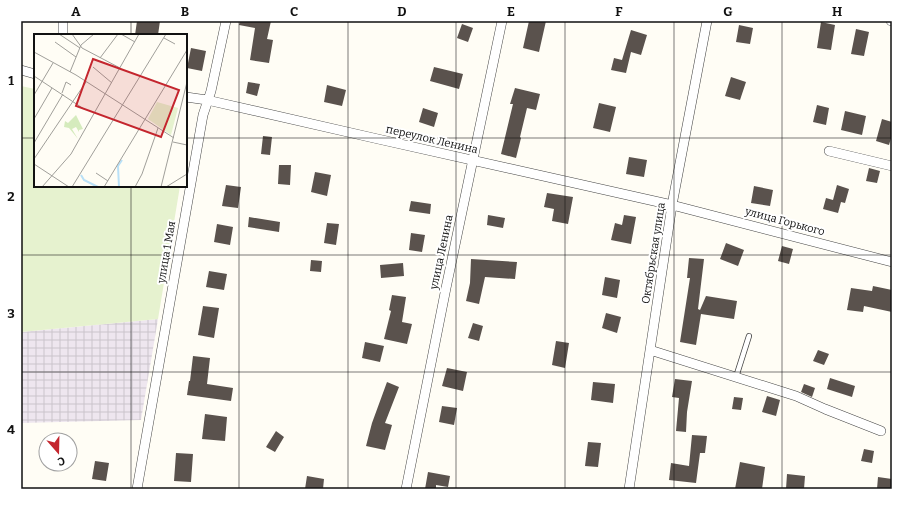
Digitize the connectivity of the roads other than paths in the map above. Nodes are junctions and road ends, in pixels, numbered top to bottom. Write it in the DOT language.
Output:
graph roads {
  1 [pos="63,21"];
  2 [pos="226,21"];
  3 [pos="502,21"];
  4 [pos="707,21"];
  5 [pos="63,34"];
  6 [pos="21,70"];
  7 [pos="34,74"];
  8 [pos="187,97"];
  9 [pos="207,100"];
  10 [pos="829,151"];
  11 [pos="472,160"];
  12 [pos="892,166"];
  13 [pos="672,205"];
  14 [pos="892,262"];
  15 [pos="749,336"];
  16 [pos="650,350"];
  17 [pos="736,377"];
  18 [pos="881,431"];
  19 [pos="136,489"];
  20 [pos="406,489"];
  21 [pos="629,489"];
  1 -- 5 [label="street"];
  2 -- 9 [label="street, улица 1 Мая"];
  3 -- 11 [label="street, улица Ленина"];
  4 -- 13 [label="street, Октябрьская улица"];
  6 -- 7 [label="street"];
  8 -- 9 [label="street, переулок Ленина"];
  9 -- 11 [label="street, переулок Ленина"];
  9 -- 19 [label="street, улица 1 Мая"];
  10 -- 12 [label="street"];
  11 -- 13 [label="street, переулок Ленина"];
  11 -- 20 [label="street, улица Ленина"];
  13 -- 14 [label="street, улица Горького"];
  13 -- 16 [label="street, Октябрьская улица"];
  15 -- 17 [label="lane"];
  16 -- 17 [label="street"];
  16 -- 21 [label="street, Октябрьская улица"];
  17 -- 18 [label="street"];
}
